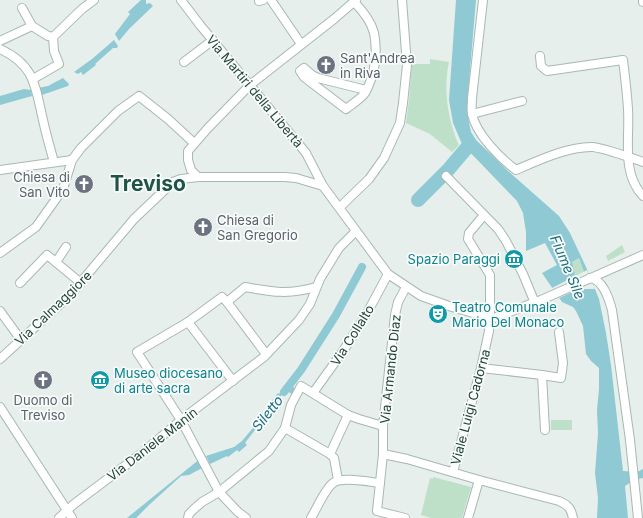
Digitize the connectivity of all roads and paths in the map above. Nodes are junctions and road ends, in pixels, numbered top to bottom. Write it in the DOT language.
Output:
graph roads {
  1 [pos="94,0"];
  2 [pos="181,0"];
  3 [pos="271,0"];
  4 [pos="402,0"];
  5 [pos="483,0"];
  6 [pos="355,1"];
  7 [pos="22,8"];
  8 [pos="32,26"];
  9 [pos="53,37"];
  10 [pos="213,40"];
  11 [pos="0,41"];
  12 [pos="301,44"];
  13 [pos="0,49"];
  14 [pos="540,56"];
  15 [pos="184,62"];
  16 [pos="33,79"];
  17 [pos="250,85"];
  18 [pos="366,90"];
  19 [pos="522,101"];
  20 [pos="472,114"];
  21 [pos="194,143"];
  22 [pos="628,157"];
  23 [pos="72,160"];
  24 [pos="54,162"];
  25 [pos="643,162"];
  26 [pos="0,170"];
  27 [pos="446,176"];
  28 [pos="198,177"];
  29 [pos="323,186"];
  30 [pos="643,196"];
  31 [pos="340,207"];
  32 [pos="484,215"];
  33 [pos="356,231"];
  34 [pos="66,247"];
  35 [pos="0,253"];
  36 [pos="643,255"];
  37 [pos="56,262"];
  38 [pos="388,274"];
  39 [pos="598,277"];
  40 [pos="20,283"];
  41 [pos="81,283"];
  42 [pos="316,287"];
  43 [pos="406,287"];
  44 [pos="224,299"];
  45 [pos="535,303"];
  46 [pos="0,311"];
  47 [pos="490,318"];
  48 [pos="186,323"];
  49 [pos="559,332"];
  50 [pos="21,340"];
  51 [pos="266,354"];
  52 [pos="0,359"];
  53 [pos="481,368"];
  54 [pos="542,375"];
  55 [pos="233,381"];
  56 [pos="313,393"];
  57 [pos="0,407"];
  58 [pos="348,415"];
  59 [pos="181,420"];
  60 [pos="383,426"];
  61 [pos="285,428"];
  62 [pos="545,430"];
  63 [pos="330,454"];
  64 [pos="383,454"];
  65 [pos="453,472"];
  66 [pos="338,480"];
  67 [pos="479,480"];
  68 [pos="380,483"];
  69 [pos="219,492"];
  70 [pos="377,514"];
  71 [pos="69,515"];
  72 [pos="60,518"];
  73 [pos="188,518"];
  74 [pos="246,518"];
  75 [pos="311,518"];
  76 [pos="405,518"];
  77 [pos="468,518"];
  78 [pos="573,518"];
  79 [pos="638,518"];
  1 -- 9 [label="street"];
  2 -- 10 [label="street, Via Martiri della Libertà"];
  3 -- 12 [label="street"];
  4 -- 31 [label="street"];
  5 -- 20 [label="street"];
  6 -- 12 [label="street"];
  6 -- 18 [label="street"];
  7 -- 8 [label="street"];
  8 -- 9 [label="street"];
  8 -- 11 [label="street"];
  9 -- 16 [label="street"];
  10 -- 15 [label="street"];
  10 -- 17 [label="street, Via Martiri della Libertà"];
  12 -- 17 [label="street"];
  13 -- 16 [label="street"];
  14 -- 22 [label="street"];
  16 -- 24 [label="street"];
  17 -- 21 [label="street"];
  17 -- 29 [label="street, Via Martiri della Libertà"];
  18 -- 18 [label="street"];
  19 -- 20 [label="street"];
  20 -- 22 [label="street"];
  21 -- 23 [label="street"];
  21 -- 28 [label="street"];
  22 -- 25 [label="street"];
  22 -- 30 [label="street"];
  23 -- 24 [label="street"];
  23 -- 35 [label="street"];
  24 -- 26 [label="street"];
  27 -- 32 [label="street"];
  28 -- 29 [label="street, Via Calmaggiore"];
  28 -- 41 [label="street, Via Calmaggiore"];
  29 -- 31 [label="street, Via Martiri della Libertà"];
  31 -- 33 [label="street, Via Martiri della Libertà"];
  32 -- 45 [label="street"];
  32 -- 47 [label="street, Viale Luigi Cadorna"];
  33 -- 38 [label="street, Via Martiri della Libertà"];
  33 -- 42 [label="street, Via Daniele Manin"];
  34 -- 37 [label="street"];
  36 -- 39 [label="street"];
  37 -- 40 [label="street"];
  37 -- 41 [label="street"];
  38 -- 43 [label="street, Via Martiri della Libertà"];
  38 -- 56 [label="street, Via Collalto"];
  39 -- 45 [label="street"];
  39 -- 79 [label="street"];
  41 -- 50 [label="street, Via Calmaggiore"];
  42 -- 44 [label="street"];
  42 -- 51 [label="street, Via Daniele Manin"];
  43 -- 47 [label="street, Via Martiri della Libertà"];
  43 -- 60 [label="street, Via Armando Diaz"];
  44 -- 48 [label="street"];
  44 -- 51 [label="street"];
  45 -- 47 [label="street"];
  46 -- 50 [label="street"];
  47 -- 53 [label="street, Viale Luigi Cadorna"];
  48 -- 55 [label="street"];
  48 -- 59 [label="street"];
  49 -- 54 [label="street"];
  50 -- 52 [label="street, Via Calmaggiore"];
  51 -- 55 [label="street, Via Daniele Manin"];
  53 -- 54 [label="street"];
  53 -- 65 [label="street, Viale Luigi Cadorna"];
  54 -- 62 [label="street"];
  55 -- 59 [label="street, Via Daniele Manin"];
  56 -- 58 [label="street"];
  56 -- 61 [label="street"];
  57 -- 71 [label="street"];
  58 -- 60 [label="street"];
  58 -- 63 [label="street"];
  59 -- 69 [label="street"];
  59 -- 71 [label="street, Via Daniele Manin"];
  60 -- 64 [label="street, Via Armando Diaz"];
  61 -- 63 [label="street"];
  61 -- 69 [label="street"];
  63 -- 66 [label="street"];
  64 -- 65 [label="street"];
  64 -- 68 [label="street, Via Armando Diaz"];
  65 -- 67 [label="street"];
  66 -- 68 [label="street"];
  66 -- 75 [label="street"];
  67 -- 77 [label="street"];
  67 -- 78 [label="street"];
  68 -- 70 [label="street, Via Armando Diaz"];
  69 -- 73 [label="street"];
  69 -- 74 [label="street"];
  70 -- 76 [label="street"];
  71 -- 72 [label="street, Via Daniele Manin"];
}
